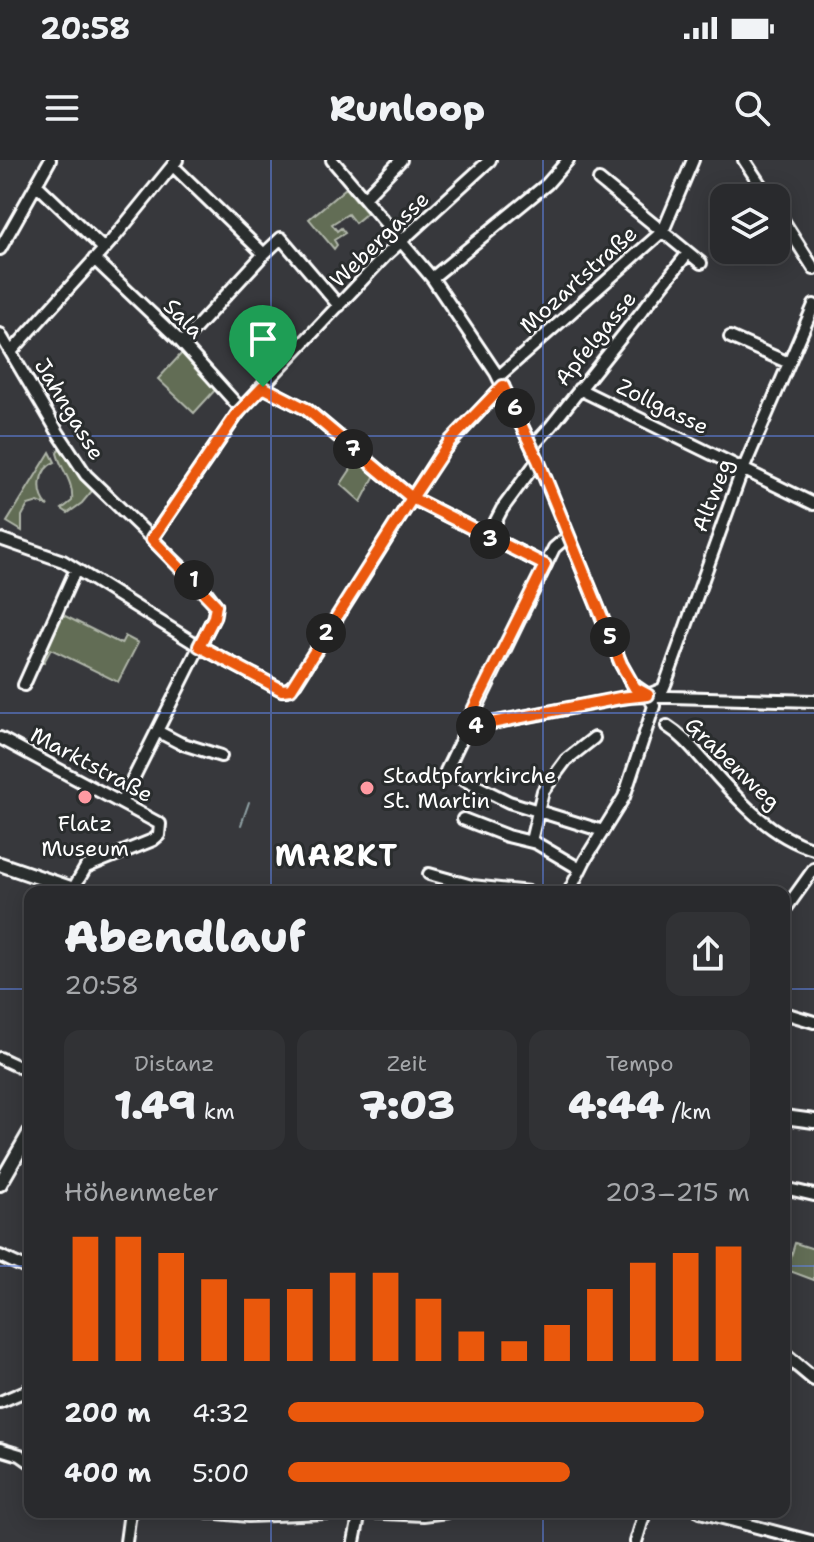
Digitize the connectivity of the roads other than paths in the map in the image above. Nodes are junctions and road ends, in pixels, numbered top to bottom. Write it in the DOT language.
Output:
graph roads {
  1 [pos="50,160"];
  2 [pos="332,160"];
  3 [pos="401,160"];
  4 [pos="490,160"];
  5 [pos="567,160"];
  6 [pos="693,160"];
  7 [pos="744,160"];
  8 [pos="175,163"];
  9 [pos="599,180"];
  10 [pos="36,184"];
  11 [pos="760,184"];
  12 [pos="365,197"];
  13 [pos="663,231"];
  14 [pos="790,231"];
  15 [pos="402,241"];
  16 [pos="0,249"];
  17 [pos="104,249"];
  18 [pos="688,253"];
  19 [pos="264,254"];
  20 [pos="94,259"];
  21 [pos="701,263"];
  22 [pos="814,269"];
  23 [pos="432,278"];
  24 [pos="814,305"];
  25 [pos="339,306"];
  26 [pos="0,334"];
  27 [pos="730,337"];
  28 [pos="182,343"];
  29 [pos="12,351"];
  30 [pos="789,363"];
  31 [pos="501,381"];
  32 [pos="263,387"];
  33 [pos="579,389"];
  34 [pos="241,409"];
  35 [pos="532,447"];
  36 [pos="538,460"];
  37 [pos="744,468"];
  38 [pos="412,498"];
  39 [pos="814,504"];
  40 [pos="568,536"];
  41 [pos="487,538"];
  42 [pos="0,539"];
  43 [pos="152,539"];
  44 [pos="545,565"];
  45 [pos="76,569"];
  46 [pos="199,646"];
  47 [pos="24,685"];
  48 [pos="648,695"];
  49 [pos="814,701"];
  50 [pos="466,724"];
  51 [pos="667,726"];
  52 [pos="156,735"];
  53 [pos="0,738"];
  54 [pos="594,738"];
  55 [pos="221,756"];
  56 [pos="121,803"];
  57 [pos="538,811"];
  58 [pos="463,819"];
  59 [pos="603,831"];
  60 [pos="531,841"];
  61 [pos="814,849"];
  62 [pos="0,864"];
  63 [pos="580,869"];
  64 [pos="814,869"];
  65 [pos="429,874"];
  66 [pos="64,886"];
  67 [pos="80,886"];
  68 [pos="472,886"];
  69 [pos="572,886"];
  70 [pos="790,903"];
  71 [pos="790,1015"];
  72 [pos="814,1022"];
  73 [pos="0,1058"];
  74 [pos="24,1069"];
  75 [pos="790,1118"];
  76 [pos="814,1121"];
  77 [pos="24,1142"];
  78 [pos="0,1184"];
  79 [pos="790,1189"];
  80 [pos="814,1195"];
  81 [pos="0,1256"];
  82 [pos="24,1267"];
  83 [pos="790,1359"];
  84 [pos="814,1379"];
  85 [pos="24,1392"];
  86 [pos="0,1402"];
  87 [pos="0,1449"];
  88 [pos="24,1458"];
  89 [pos="129,1518"];
  90 [pos="360,1518"];
  91 [pos="643,1518"];
  92 [pos="723,1518"];
  93 [pos="126,1542"];
  94 [pos="354,1542"];
  95 [pos="636,1542"];
  96 [pos="814,1542"];
  1 -- 10 [label="street"];
  2 -- 12 [label="street"];
  3 -- 12 [label="street"];
  4 -- 15 [label="street, Webergasse"];
  5 -- 23 [label="street"];
  6 -- 13 [label="street, Mozartstraße"];
  7 -- 11 [label="street"];
  8 -- 17 [label="street"];
  8 -- 19 [label="street"];
  9 -- 13 [label="street"];
  10 -- 16 [label="street"];
  10 -- 17 [label="street"];
  12 -- 15 [label="street"];
  13 -- 18 [label="street"];
  13 -- 31 [label="street, Mozartstraße"];
  14 -- 22 [label="street"];
  15 -- 23 [label="street"];
  15 -- 25 [label="street, Webergasse"];
  17 -- 20 [label="street"];
  18 -- 21 [label="street"];
  18 -- 33 [label="street, Apfelgasse"];
  19 -- 25 [label="street"];
  19 -- 28 [label="street"];
  20 -- 28 [label="street, Sala"];
  20 -- 29 [label="street"];
  23 -- 31 [label="street"];
  24 -- 30 [label="street, Altweg"];
  25 -- 32 [label="street, Webergasse"];
  26 -- 29 [label="street, Jahngasse"];
  27 -- 30 [label="street"];
  28 -- 34 [label="street, Sala"];
  29 -- 43 [label="street, Jahngasse"];
  30 -- 37 [label="street, Altweg"];
  31 -- 35 [label="street"];
  31 -- 38 [label="street, Mozartstraße"];
  32 -- 34 [label="street, Webergasse"];
  32 -- 38 [label="street"];
  33 -- 35 [label="street, Apfelgasse"];
  33 -- 37 [label="street, Zollgasse"];
  34 -- 43 [label="street, Webergasse"];
  35 -- 36 [label="street"];
  36 -- 40 [label="street"];
  36 -- 41 [label="street"];
  37 -- 39 [label="street, Zollgasse"];
  37 -- 48 [label="street, Altweg"];
  38 -- 41 [label="street"];
  38 -- 46 [label="street, Mozartstraße"];
  40 -- 44 [label="street"];
  40 -- 48 [label="street"];
  41 -- 44 [label="street"];
  42 -- 45 [label="street"];
  43 -- 46 [label="street, Jahngasse"];
  44 -- 50 [label="street"];
  45 -- 46 [label="street"];
  45 -- 47 [label="street"];
  46 -- 52 [label="street"];
  48 -- 49 [label="street"];
  48 -- 50 [label="street"];
  48 -- 59 [label="street"];
  50 -- 57 [label="street"];
  51 -- 61 [label="street, Grabenweg"];
  52 -- 55 [label="street"];
  52 -- 56 [label="street"];
  53 -- 56 [label="street, Marktstraße"];
  54 -- 57 [label="street"];
  56 -- 67 [label="street, Marktstraße"];
  57 -- 59 [label="street"];
  57 -- 60 [label="street"];
  58 -- 60 [label="street"];
  59 -- 63 [label="street"];
  60 -- 63 [label="street"];
  62 -- 66 [label="main road"];
  63 -- 69 [label="street"];
  64 -- 70 [label="street"];
  65 -- 68 [label="street"];
  71 -- 72 [label="street"];
  73 -- 74 [label="street"];
  75 -- 76 [label="main road"];
  77 -- 78 [label="main road"];
  79 -- 80 [label="street"];
  81 -- 82 [label="street"];
  83 -- 84 [label="main road"];
  85 -- 86 [label="street"];
  87 -- 88 [label="street"];
  89 -- 93 [label="street"];
  90 -- 94 [label="street"];
  91 -- 95 [label="street"];
  92 -- 96 [label="street"];
}
